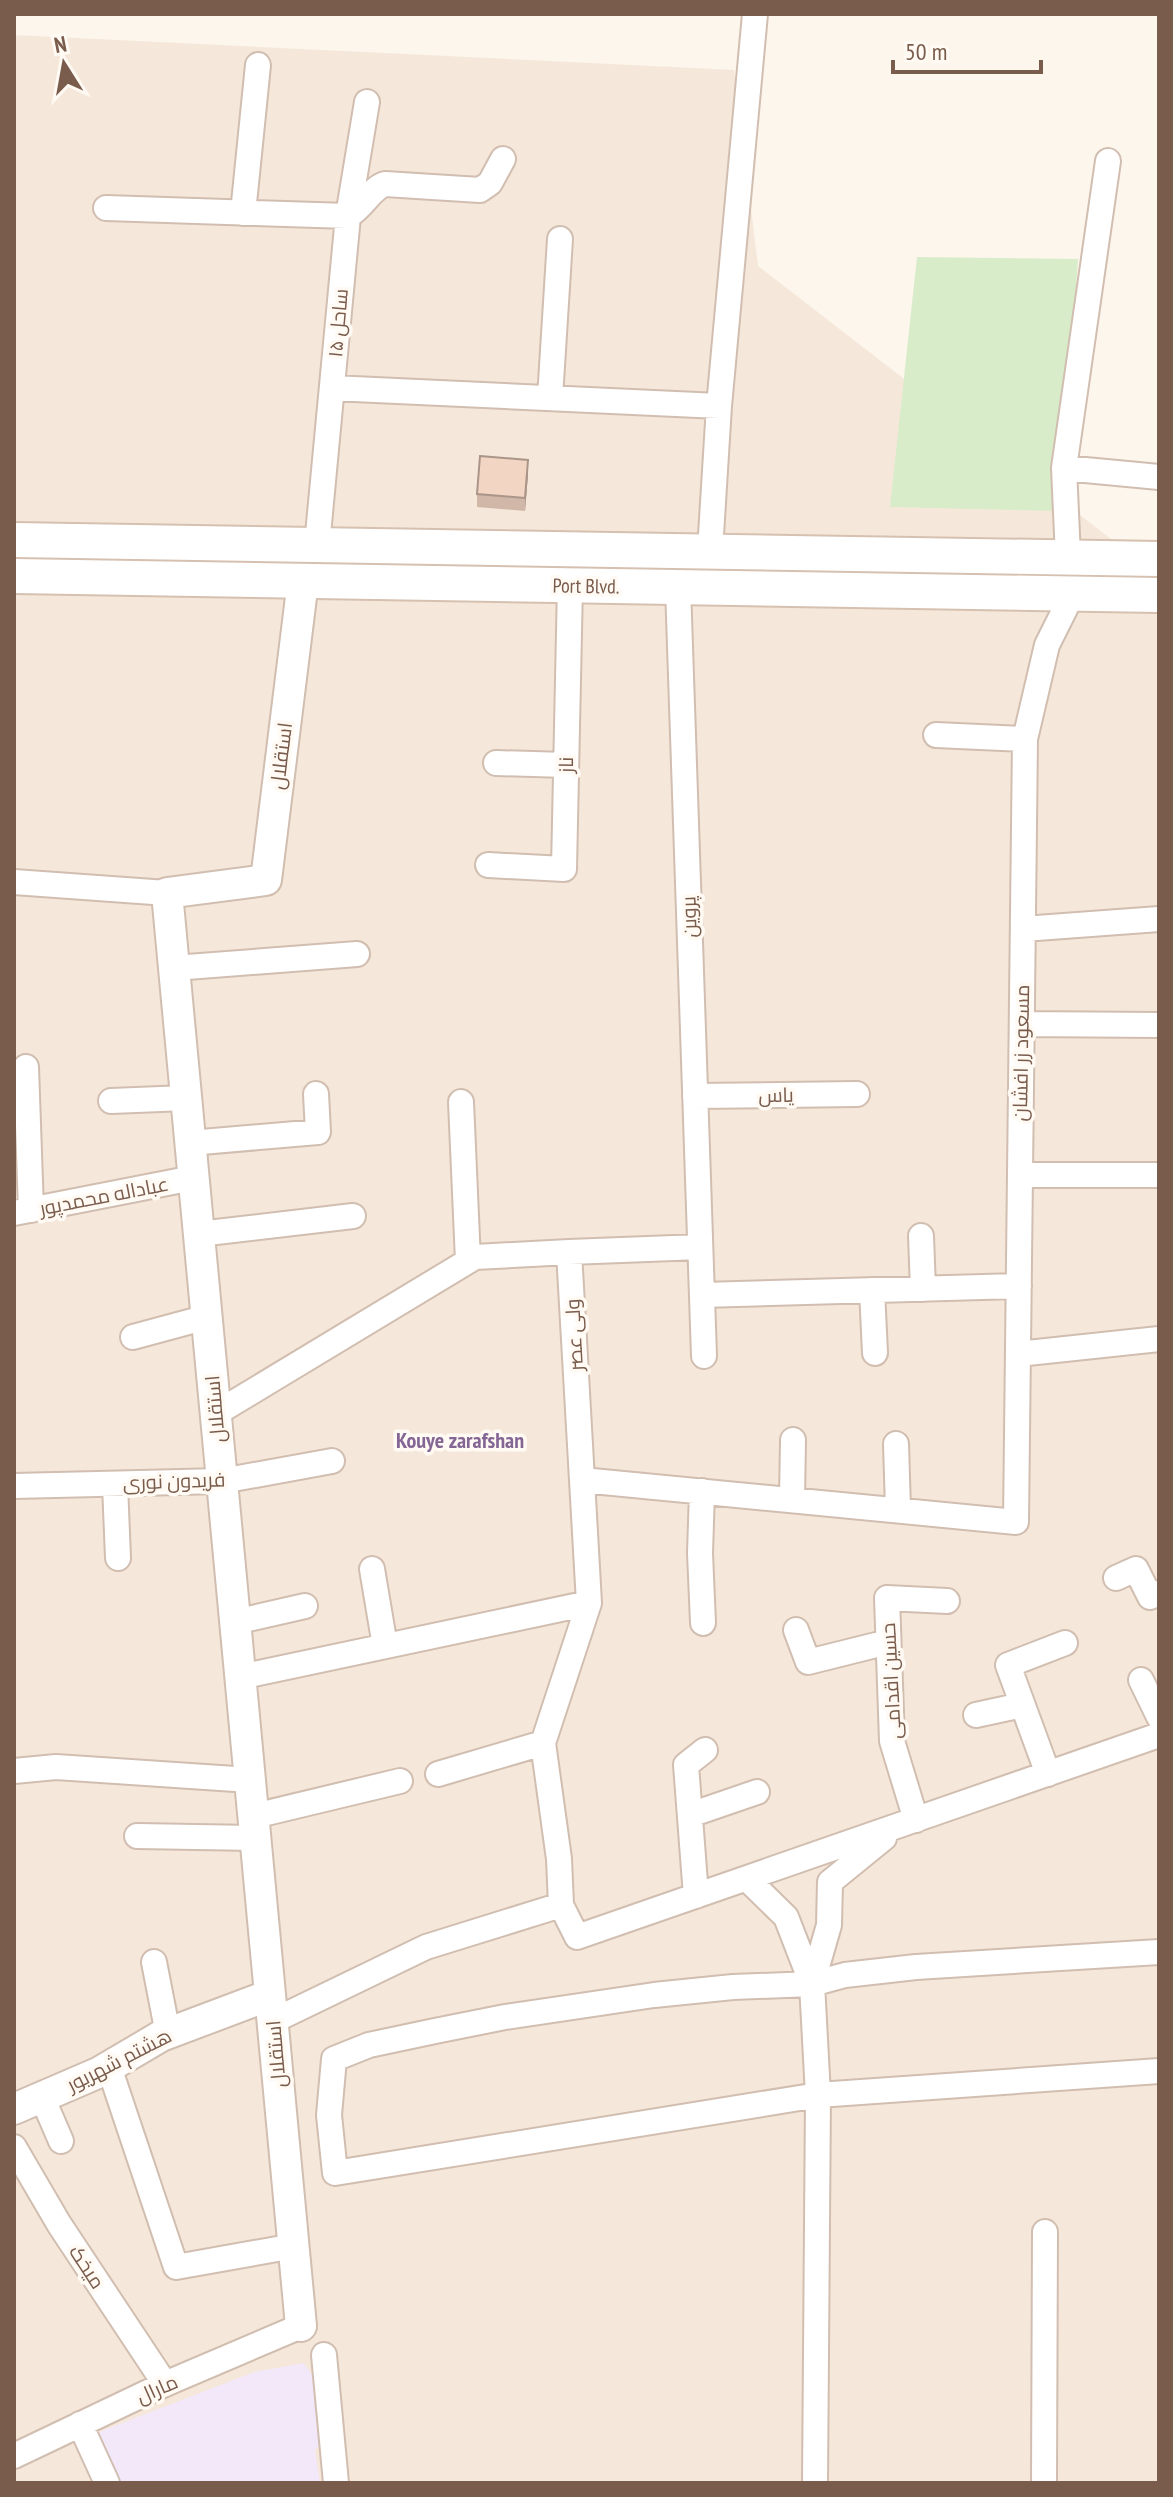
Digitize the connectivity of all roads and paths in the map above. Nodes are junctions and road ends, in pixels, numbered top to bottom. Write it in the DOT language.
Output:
graph roads {
  1 [pos="755,14"];
  2 [pos="258,65"];
  3 [pos="367,102"];
  4 [pos="503,159"];
  5 [pos="1108,161"];
  6 [pos="106,208"];
  7 [pos="243,213"];
  8 [pos="348,216"];
  9 [pos="560,239"];
  10 [pos="332,388"];
  11 [pos="550,398"];
  12 [pos="719,406"];
  13 [pos="1064,468"];
  14 [pos="1159,477"];
  15 [pos="14,540"];
  16 [pos="317,545"];
  17 [pos="710,551"];
  18 [pos="1068,557"];
  19 [pos="1159,559"];
  20 [pos="14,576"];
  21 [pos="303,581"];
  22 [pos="570,585"];
  23 [pos="678,587"];
  24 [pos="1073,593"];
  25 [pos="1159,595"];
  26 [pos="936,735"];
  27 [pos="1025,739"];
  28 [pos="496,763"];
  29 [pos="566,765"];
  30 [pos="488,865"];
  31 [pos="14,882"];
  32 [pos="167,893"];
  33 [pos="1159,919"];
  34 [pos="1023,929"];
  35 [pos="357,954"];
  36 [pos="174,968"];
  37 [pos="1022,1024"];
  38 [pos="1159,1025"];
  39 [pos="26,1067"];
  40 [pos="316,1094"];
  41 [pos="857,1094"];
  42 [pos="695,1096"];
  43 [pos="186,1098"];
  44 [pos="111,1101"];
  45 [pos="461,1102"];
  46 [pos="190,1143"];
  47 [pos="1020,1175"];
  48 [pos="1159,1175"];
  49 [pos="193,1178"];
  50 [pos="23,1211"];
  51 [pos="353,1216"];
  52 [pos="199,1234"];
  53 [pos="921,1236"];
  54 [pos="700,1247"];
  55 [pos="569,1252"];
  56 [pos="468,1261"];
  57 [pos="1019,1286"];
  58 [pos="923,1289"];
  59 [pos="872,1290"];
  60 [pos="702,1295"];
  61 [pos="207,1317"];
  62 [pos="133,1337"];
  63 [pos="1159,1339"];
  64 [pos="875,1353"];
  65 [pos="1018,1354"];
  66 [pos="704,1356"];
  67 [pos="215,1414"];
  68 [pos="793,1440"];
  69 [pos="896,1444"];
  70 [pos="332,1461"];
  71 [pos="582,1480"];
  72 [pos="222,1481"];
  73 [pos="115,1484"];
  74 [pos="14,1486"];
  75 [pos="702,1491"];
  76 [pos="792,1499"];
  77 [pos="898,1509"];
  78 [pos="118,1558"];
  79 [pos="372,1569"];
  80 [pos="1116,1578"];
  81 [pos="1159,1593"];
  82 [pos="947,1601"];
  83 [pos="589,1603"];
  84 [pos="305,1606"];
  85 [pos="235,1622"];
  86 [pos="703,1623"];
  87 [pos="796,1630"];
  88 [pos="888,1642"];
  89 [pos="1065,1643"];
  90 [pos="385,1646"];
  91 [pos="240,1677"];
  92 [pos="1141,1680"];
  93 [pos="1022,1705"];
  94 [pos="976,1715"];
  95 [pos="1159,1717"];
  96 [pos="1159,1735"];
  97 [pos="543,1743"];
  98 [pos="705,1750"];
  99 [pos="14,1771"];
  100 [pos="438,1774"];
  101 [pos="1048,1774"];
  102 [pos="250,1780"];
  103 [pos="400,1781"];
  104 [pos="757,1792"];
  105 [pos="690,1815"];
  106 [pos="908,1823"];
  107 [pos="254,1827"];
  108 [pos="137,1836"];
  109 [pos="747,1879"];
  110 [pos="696,1896"];
  111 [pos="561,1905"];
  112 [pos="1159,1952"];
  113 [pos="154,1962"];
  114 [pos="812,1984"];
  115 [pos="272,2008"];
  116 [pos="168,2034"];
  117 [pos="109,2067"];
  118 [pos="1159,2071"];
  119 [pos="818,2095"];
  120 [pos="42,2097"];
  121 [pos="14,2109"];
  122 [pos="61,2141"];
  123 [pos="14,2147"];
  124 [pos="22,2181"];
  125 [pos="1045,2232"];
  126 [pos="294,2246"];
  127 [pos="301,2326"];
  128 [pos="324,2355"];
  129 [pos="165,2384"];
  130 [pos="80,2424"];
  131 [pos="14,2456"];
  132 [pos="107,2483"];
  133 [pos="336,2483"];
  134 [pos="815,2483"];
  135 [pos="1044,2483"];
  1 -- 12 [label="street"];
  2 -- 7 [label="street"];
  3 -- 8 [label="street, ساحل ۱۵"];
  4 -- 8 [label="street"];
  5 -- 13 [label="street"];
  6 -- 7 [label="street"];
  7 -- 8 [label="street"];
  8 -- 10 [label="street, ساحل ۱۵"];
  9 -- 11 [label="street"];
  10 -- 11 [label="street"];
  10 -- 16 [label="street, ساحل ۱۵"];
  11 -- 12 [label="street"];
  12 -- 17 [label="street"];
  13 -- 14 [label="street"];
  13 -- 18 [label="street"];
  15 -- 16 [label="main road, Port Blvd."];
  16 -- 17 [label="main road, Port Blvd."];
  17 -- 18 [label="main road, Port Blvd."];
  18 -- 19 [label="main road, Port Blvd."];
  20 -- 21 [label="main road, Port Blvd."];
  21 -- 22 [label="main road, Port Blvd."];
  21 -- 32 [label="street, استقلال"];
  22 -- 23 [label="main road, Port Blvd."];
  22 -- 29 [label="street, ناز"];
  23 -- 24 [label="main road, Port Blvd."];
  23 -- 42 [label="street, پروین"];
  24 -- 25 [label="main road, Port Blvd."];
  24 -- 27 [label="street, مسعود زر افشان"];
  26 -- 27 [label="street"];
  27 -- 34 [label="street, مسعود زر افشان"];
  28 -- 29 [label="street"];
  29 -- 30 [label="street, ناز"];
  31 -- 32 [label="street"];
  32 -- 36 [label="street, استقلال"];
  33 -- 34 [label="street"];
  34 -- 37 [label="street, مسعود زر افشان"];
  35 -- 36 [label="street"];
  36 -- 43 [label="street, استقلال"];
  37 -- 38 [label="street"];
  37 -- 47 [label="street, مسعود زر افشان"];
  39 -- 50 [label="street"];
  40 -- 46 [label="street"];
  41 -- 42 [label="street, یاس"];
  42 -- 54 [label="street, پروین"];
  43 -- 44 [label="street"];
  43 -- 46 [label="street, استقلال"];
  45 -- 56 [label="street"];
  46 -- 49 [label="street, استقلال"];
  47 -- 48 [label="street"];
  47 -- 57 [label="street, مسعود زر افشان"];
  49 -- 50 [label="street, عباداله محمدپور"];
  49 -- 52 [label="street, استقلال"];
  51 -- 52 [label="street"];
  52 -- 61 [label="street, استقلال"];
  53 -- 58 [label="street"];
  54 -- 55 [label="street"];
  54 -- 60 [label="street"];
  55 -- 56 [label="street"];
  55 -- 71 [label="street, ولی عصر"];
  56 -- 67 [label="street"];
  57 -- 58 [label="street"];
  57 -- 65 [label="street, مسعود زر افشان"];
  58 -- 59 [label="street"];
  59 -- 60 [label="street"];
  59 -- 64 [label="street"];
  60 -- 66 [label="street"];
  61 -- 62 [label="street"];
  61 -- 67 [label="street, استقلال"];
  63 -- 65 [label="street"];
  65 -- 77 [label="street, مسعود زر افشان"];
  67 -- 72 [label="street, استقلال"];
  68 -- 76 [label="street"];
  69 -- 77 [label="street"];
  70 -- 72 [label="street, فریدون نوری"];
  71 -- 75 [label="street"];
  71 -- 83 [label="street, ولی عصر"];
  72 -- 73 [label="street, فریدون نوری"];
  72 -- 85 [label="street, استقلال"];
  73 -- 74 [label="street, فریدون نوری"];
  73 -- 78 [label="street"];
  75 -- 76 [label="street"];
  75 -- 86 [label="street"];
  76 -- 77 [label="street"];
  79 -- 90 [label="street"];
  80 -- 81 [label="street"];
  82 -- 88 [label="street, حسین اقدامی"];
  83 -- 90 [label="street"];
  83 -- 97 [label="street"];
  84 -- 85 [label="street"];
  85 -- 91 [label="street, استقلال"];
  87 -- 88 [label="street"];
  88 -- 106 [label="street, حسین اقدامی"];
  89 -- 93 [label="street"];
  90 -- 91 [label="street"];
  91 -- 102 [label="street, استقلال"];
  92 -- 95 [label="street"];
  93 -- 94 [label="street"];
  93 -- 101 [label="street"];
  96 -- 101 [label="street"];
  97 -- 100 [label="street"];
  97 -- 111 [label="street"];
  98 -- 105 [label="street"];
  99 -- 102 [label="street"];
  101 -- 106 [label="street"];
  102 -- 107 [label="street, استقلال"];
  103 -- 107 [label="street"];
  104 -- 105 [label="street"];
  105 -- 110 [label="street"];
  106 -- 109 [label="street"];
  106 -- 114 [label="street"];
  107 -- 108 [label="street"];
  107 -- 115 [label="street, استقلال"];
  109 -- 110 [label="street"];
  109 -- 114 [label="street"];
  110 -- 111 [label="street"];
  111 -- 115 [label="street"];
  112 -- 114 [label="street"];
  113 -- 116 [label="street"];
  114 -- 119 [label="street"];
  114 -- 119 [label="street"];
  115 -- 116 [label="street, هشتم شهریور"];
  115 -- 126 [label="street, استقلال"];
  116 -- 117 [label="street, هشتم شهریور"];
  117 -- 120 [label="street, هشتم شهریور"];
  117 -- 126 [label="street"];
  118 -- 119 [label="street"];
  119 -- 134 [label="street"];
  120 -- 121 [label="street, هشتم شهریور"];
  120 -- 122 [label="street"];
  123 -- 124 [label="street, میخک"];
  124 -- 129 [label="street, میخک"];
  125 -- 135 [label="street"];
  126 -- 127 [label="street, استقلال"];
  127 -- 129 [label="street, مارال"];
  128 -- 133 [label="street"];
  129 -- 130 [label="street, مارال"];
  130 -- 131 [label="street, مارال"];
  130 -- 132 [label="street"];
}
